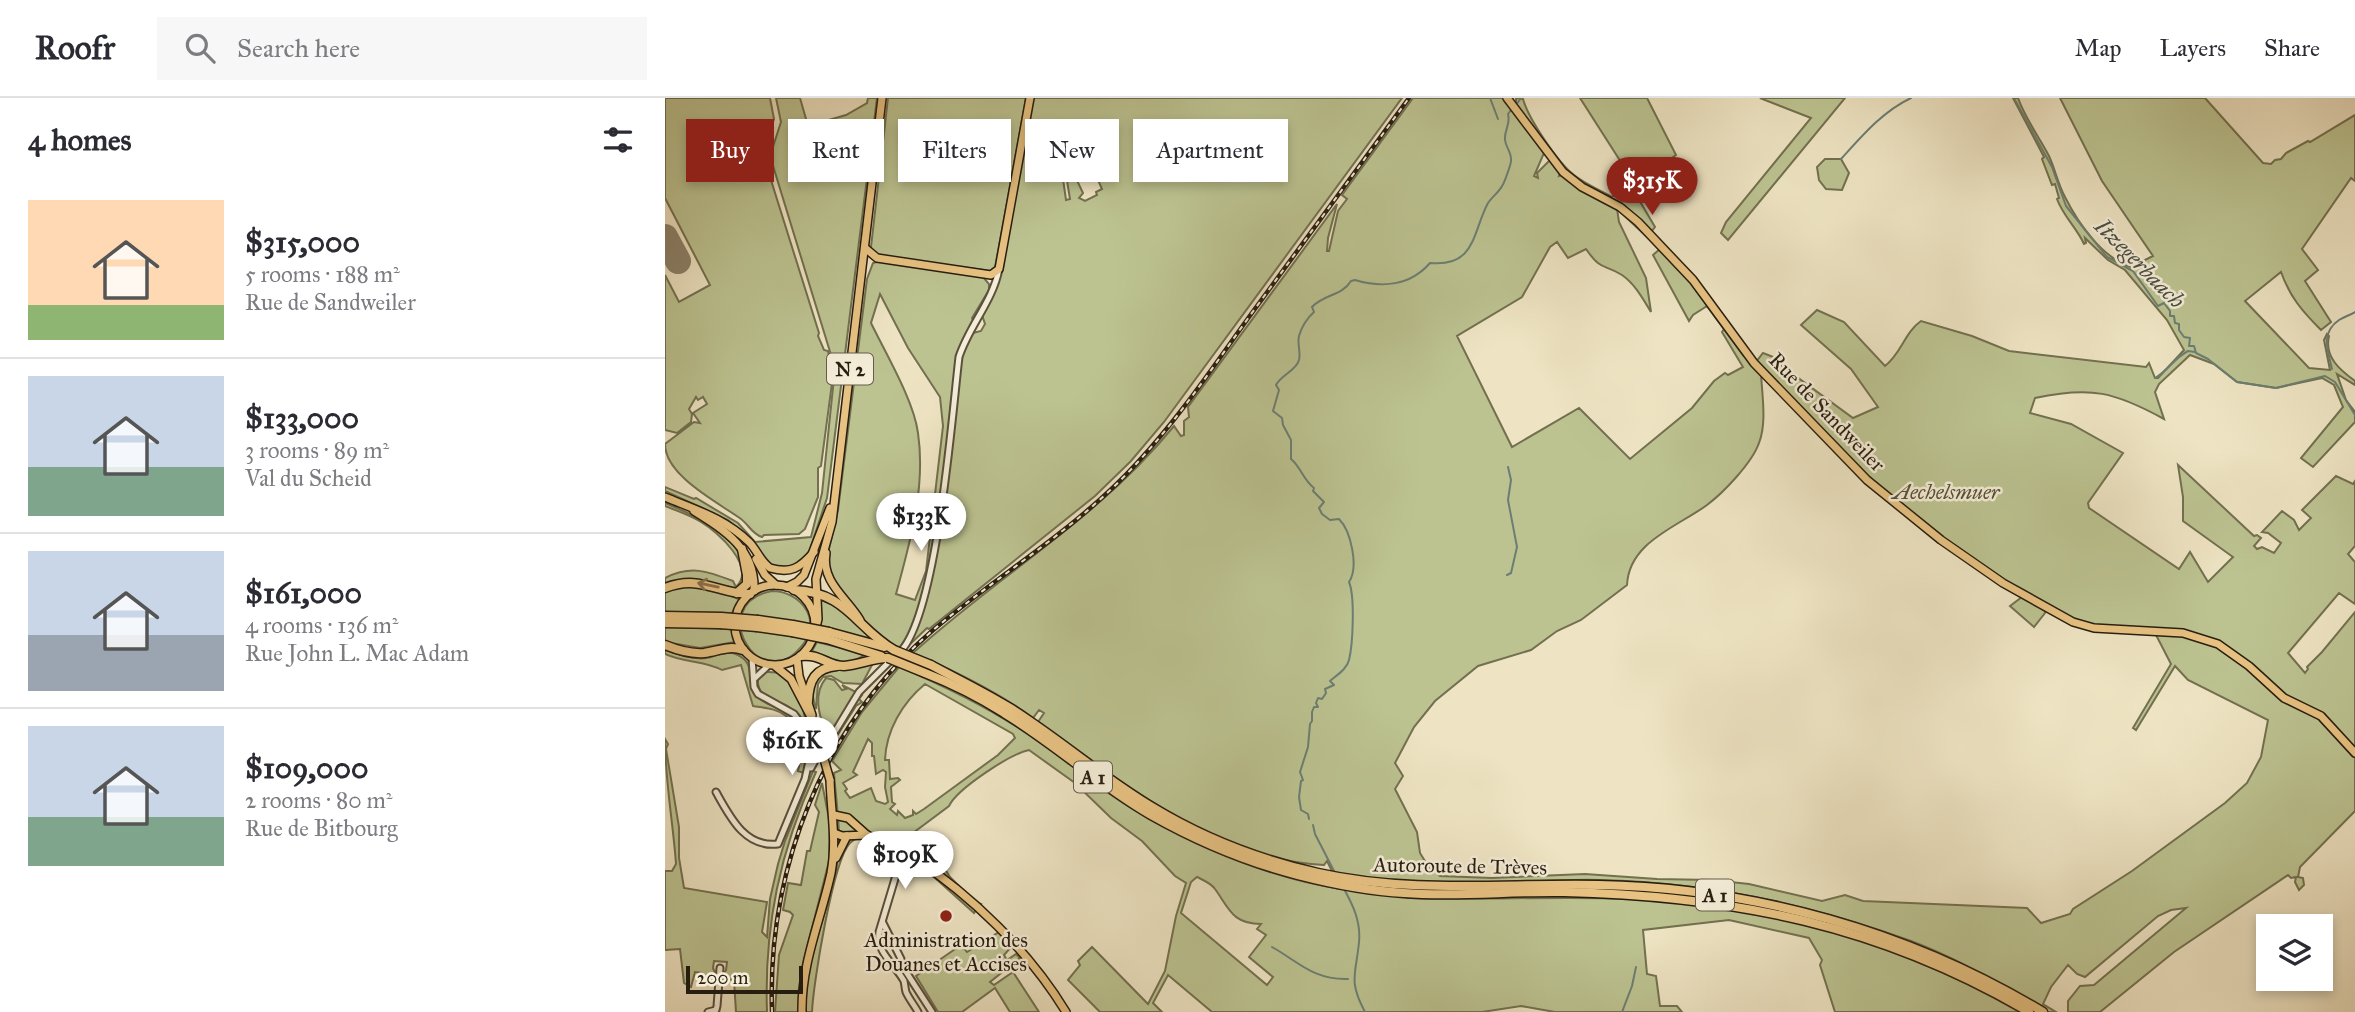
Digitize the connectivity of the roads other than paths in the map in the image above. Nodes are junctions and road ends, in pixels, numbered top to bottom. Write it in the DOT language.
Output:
graph roads {
  1 [pos="882,98"];
  2 [pos="1030,98"];
  3 [pos="1507,98"];
  4 [pos="865,248"];
  5 [pos="877,258"];
  6 [pos="999,269"];
  7 [pos="863,270"];
  8 [pos="985,274"];
  9 [pos="992,292"];
  10 [pos="665,497"];
  11 [pos="834,497"];
  12 [pos="682,504"];
  13 [pos="832,522"];
  14 [pos="741,536"];
  15 [pos="742,549"];
  16 [pos="814,552"];
  17 [pos="777,585"];
  18 [pos="665,587"];
  19 [pos="790,588"];
  20 [pos="752,592"];
  21 [pos="815,593"];
  22 [pos="736,594"];
  23 [pos="665,616"];
  24 [pos="720,621"];
  25 [pos="665,623"];
  26 [pos="864,627"];
  27 [pos="814,636"];
  28 [pos="665,645"];
  29 [pos="743,650"];
  30 [pos="891,654"];
  31 [pos="752,658"];
  32 [pos="799,658"];
  33 [pos="772,665"];
  34 [pos="842,666"];
  35 [pos="754,679"];
  36 [pos="809,701"];
  37 [pos="813,721"];
  38 [pos="2355,753"];
  39 [pos="811,768"];
  40 [pos="716,793"];
  41 [pos="834,815"];
  42 [pos="835,833"];
  43 [pos="867,835"];
  44 [pos="847,836"];
  45 [pos="895,849"];
  46 [pos="913,857"];
  47 [pos="900,862"];
  48 [pos="831,872"];
  49 [pos="883,923"];
  50 [pos="889,938"];
  51 [pos="879,943"];
  52 [pos="898,966"];
  53 [pos="720,968"];
  54 [pos="909,984"];
  55 [pos="2008,995"];
  56 [pos="926,1003"];
  57 [pos="917,1010"];
  58 [pos="708,1012"];
  59 [pos="802,1012"];
  60 [pos="932,1012"];
  61 [pos="1066,1012"];
  62 [pos="2029,1012"];
  63 [pos="2043,1012"];
  1 -- 4 [label="main road, N 2"];
  2 -- 6 [label="main road"];
  3 -- 38 [label="main road, Rue de Sandweiler"];
  4 -- 5 [label="main road"];
  4 -- 7 [label="main road, N 2"];
  5 -- 7 [label="main road"];
  5 -- 8 [label="main road"];
  6 -- 8 [label="main road"];
  6 -- 9 [label="street"];
  7 -- 11 [label="main road, N 2"];
  8 -- 9 [label="street"];
  9 -- 39 [label="street"];
  10 -- 12 [label="main road"];
  11 -- 13 [label="main road, N 2"];
  11 -- 16 [label="main road, N 2"];
  12 -- 14 [label="main road"];
  12 -- 15 [label="main road"];
  13 -- 21 [label="main road, N 2"];
  13 -- 26 [label="main road, N 2"];
  14 -- 16 [label="main road"];
  14 -- 17 [label="main road"];
  15 -- 20 [label="main road"];
  15 -- 22 [label="highway"];
  16 -- 19 [label="main road, N 2"];
  17 -- 19 [label="main road"];
  17 -- 20 [label="main road"];
  22 -- 18 [label="highway, one-way"];
  19 -- 21 [label="highway, N 2"];
  19 -- 27 [label="main road"];
  20 -- 22 [label="highway"];
  20 -- 29 [label="main road"];
  21 -- 26 [label="highway, N 2"];
  21 -- 27 [label="main road, N 2"];
  23 -- 24 [label="highway, Autoroute de Trèves / A 1"];
  24 -- 25 [label="highway, Autoroute de Trèves / A 1"];
  24 -- 30 [label="highway, Autoroute de Trèves / A 1, bridge"];
  26 -- 30 [label="highway, N 2"];
  27 -- 32 [label="main road"];
  28 -- 29 [label="highway"];
  29 -- 31 [label="main road"];
  30 -- 34 [label="highway"];
  30 -- 55 [label="highway, Autoroute de Trèves / A 1, bridge"];
  31 -- 33 [label="main road"];
  31 -- 35 [label="street"];
  32 -- 33 [label="main road"];
  32 -- 34 [label="highway"];
  32 -- 36 [label="main road"];
  33 -- 35 [label="street"];
  33 -- 37 [label="main road"];
  34 -- 36 [label="highway"];
  35 -- 40 [label="street"];
  36 -- 37 [label="main road"];
  37 -- 41 [label="main road, bridge"];
  41 -- 42 [label="main road"];
  41 -- 43 [label="main road"];
  42 -- 44 [label="main road"];
  42 -- 48 [label="main road"];
  43 -- 44 [label="main road"];
  43 -- 45 [label="main road"];
  44 -- 48 [label="main road"];
  45 -- 46 [label="main road"];
  45 -- 47 [label="main road"];
  46 -- 47 [label="main road"];
  46 -- 61 [label="main road"];
  47 -- 49 [label="street"];
  48 -- 59 [label="main road"];
  49 -- 50 [label="street"];
  49 -- 51 [label="street"];
  50 -- 51 [label="street"];
  50 -- 52 [label="street"];
  51 -- 52 [label="street"];
  52 -- 54 [label="street"];
  53 -- 58 [label="street"];
  54 -- 56 [label="street"];
  54 -- 57 [label="street"];
  55 -- 62 [label="highway, Autoroute de Trèves / A 1"];
  55 -- 63 [label="highway, Autoroute de Trèves / A 1"];
  56 -- 57 [label="street"];
  56 -- 60 [label="street"];
}
